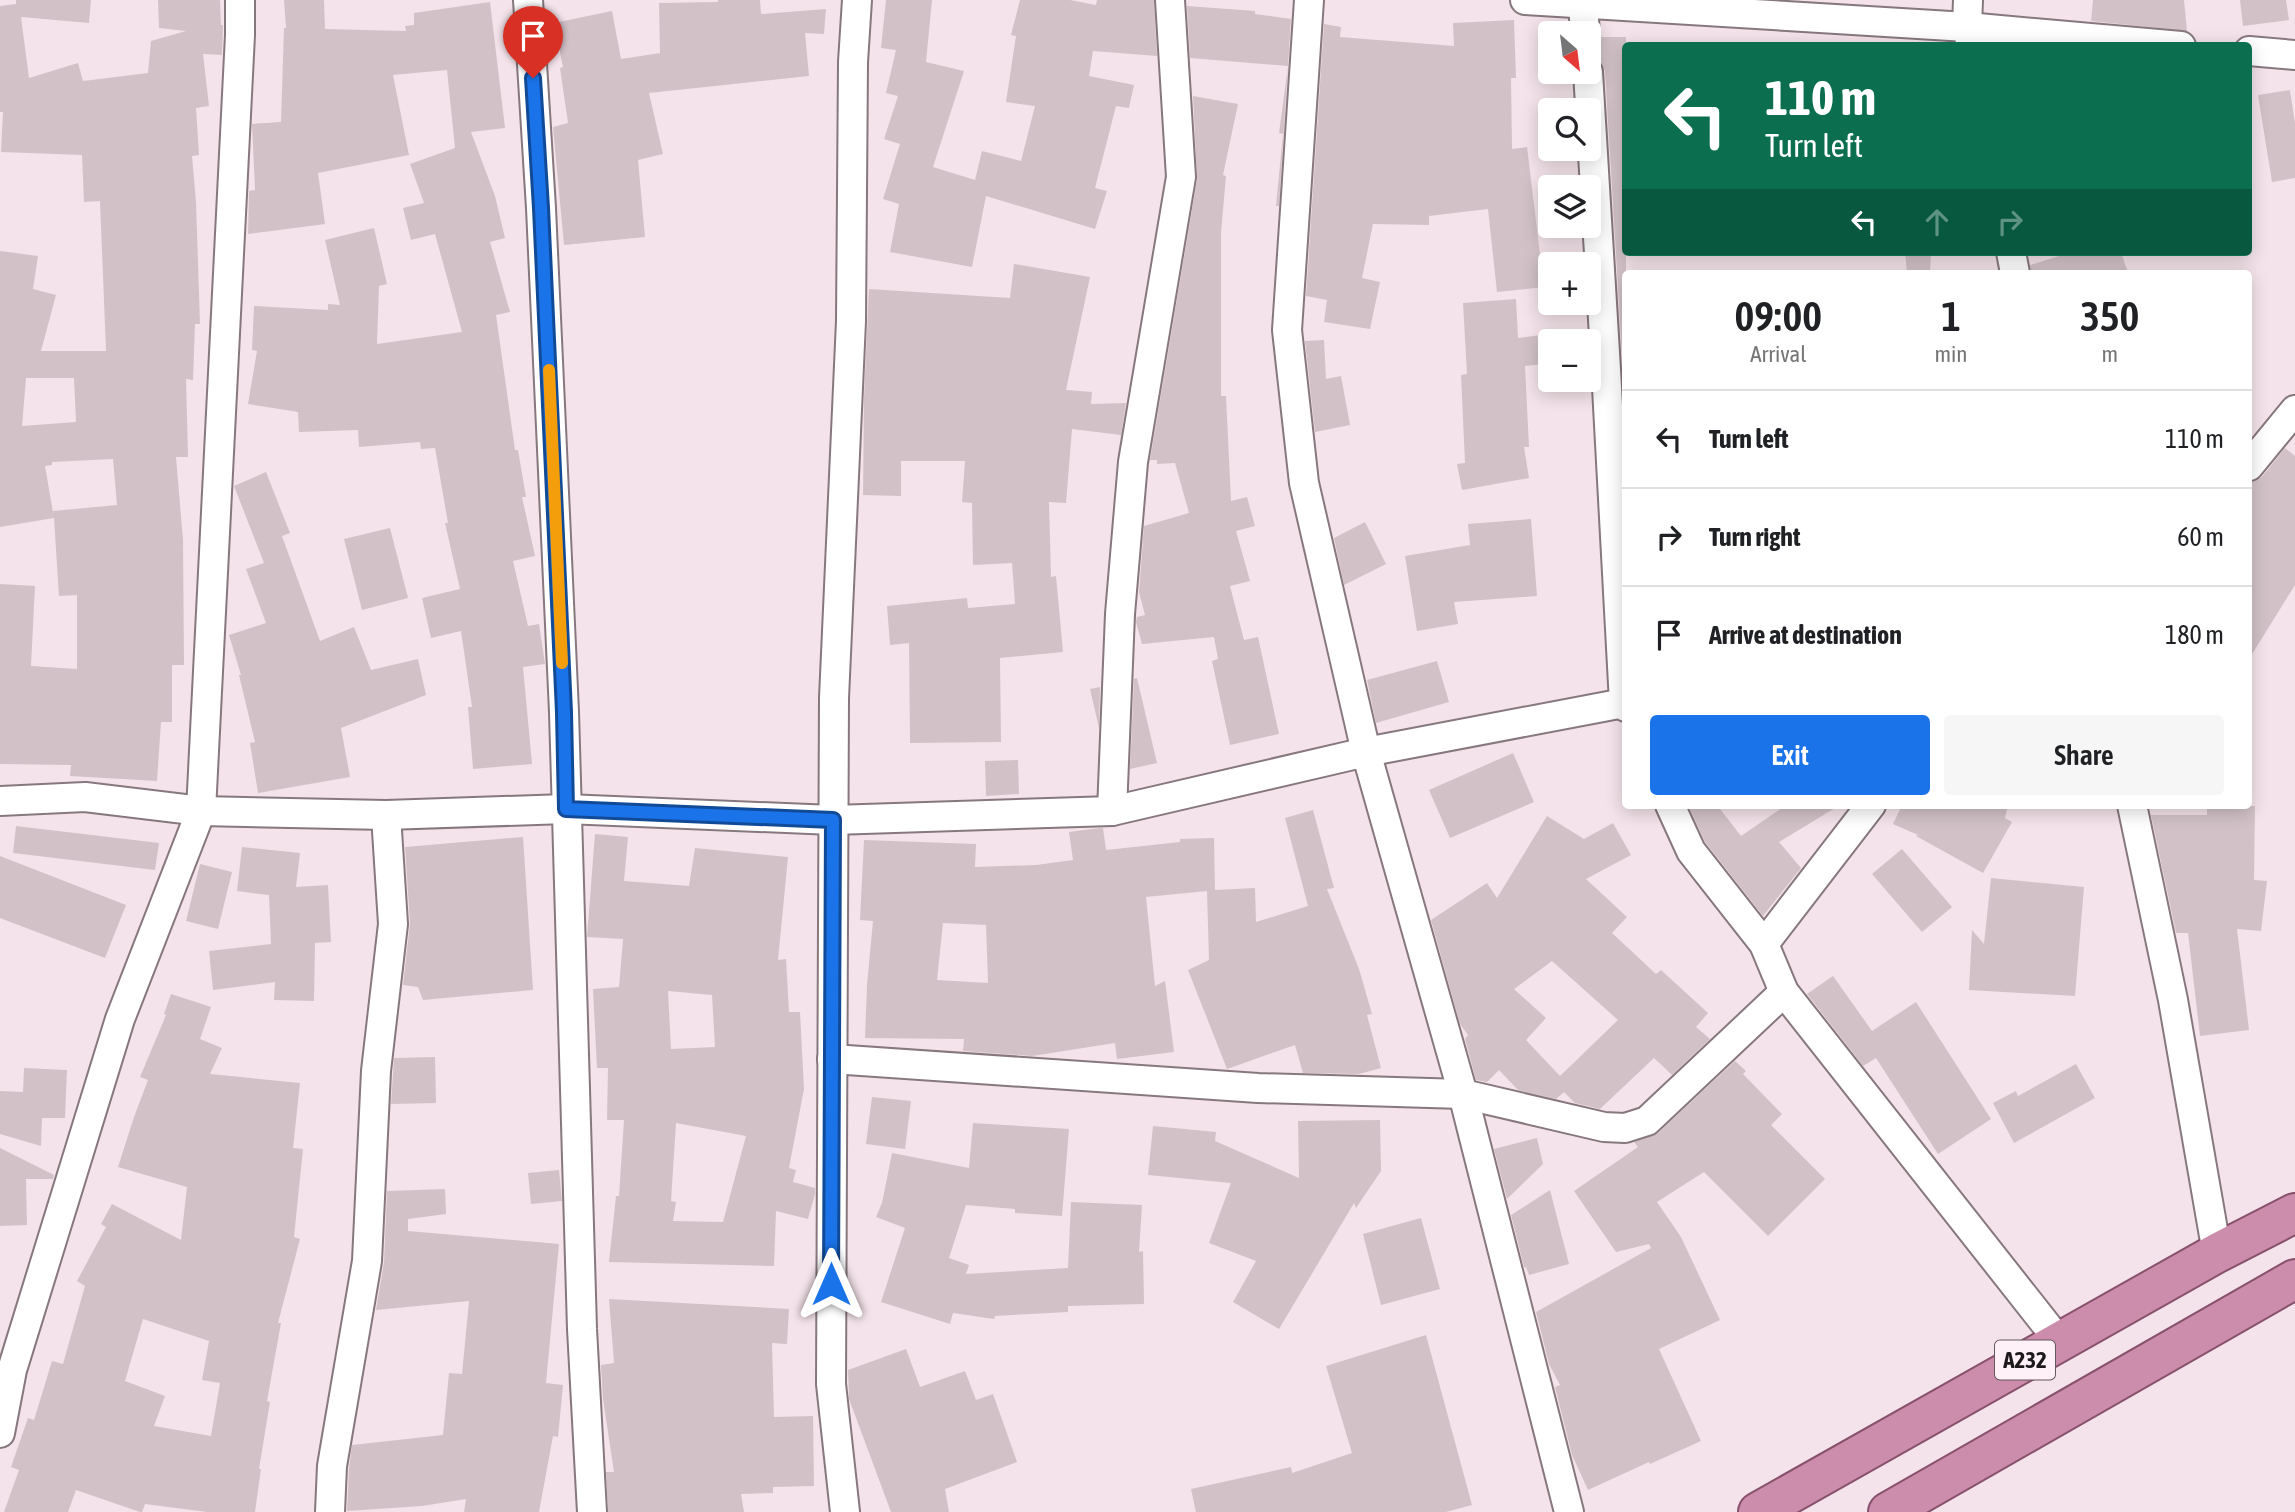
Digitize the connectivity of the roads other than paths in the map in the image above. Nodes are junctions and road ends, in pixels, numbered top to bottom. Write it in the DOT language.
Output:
graph roads {
  1 [pos="240,0"];
  2 [pos="528,0"];
  3 [pos="857,0"];
  4 [pos="1170,0"];
  5 [pos="1309,0"];
  6 [pos="1528,0"];
  7 [pos="1583,4"];
  8 [pos="1584,21"];
  9 [pos="1969,24"];
  10 [pos="2142,42"];
  11 [pos="2252,51"];
  12 [pos="2295,55"];
  13 [pos="1589,84"];
  14 [pos="2295,410"];
  15 [pos="2252,462"];
  16 [pos="1622,652"];
  17 [pos="1622,706"];
  18 [pos="1366,752"];
  19 [pos="0,801"];
  20 [pos="566,809"];
  21 [pos="1672,809"];
  22 [pos="1868,809"];
  23 [pos="2133,809"];
  24 [pos="201,811"];
  25 [pos="1112,811"];
  26 [pos="386,815"];
  27 [pos="833,820"];
  28 [pos="1764,944"];
  29 [pos="1784,992"];
  30 [pos="832,1059"];
  31 [pos="1464,1094"];
  32 [pos="2295,1213"];
  33 [pos="2217,1253"];
  34 [pos="2295,1279"];
  35 [pos="2059,1341"];
  36 [pos="0,1433"];
  37 [pos="330,1512"];
  38 [pos="592,1512"];
  39 [pos="845,1512"];
  40 [pos="1569,1512"];
  41 [pos="1758,1512"];
  42 [pos="1888,1512"];
  1 -- 24 [label="street"];
  2 -- 20 [label="street"];
  3 -- 27 [label="street"];
  4 -- 25 [label="street"];
  5 -- 18 [label="street"];
  6 -- 7 [label="street"];
  7 -- 8 [label="street"];
  7 -- 9 [label="street"];
  9 -- 10 [label="street"];
  11 -- 12 [label="street"];
  13 -- 16 [label="street"];
  14 -- 15 [label="street"];
  17 -- 18 [label="street"];
  18 -- 25 [label="street"];
  18 -- 31 [label="street"];
  19 -- 24 [label="street"];
  20 -- 26 [label="street"];
  20 -- 27 [label="street"];
  20 -- 38 [label="street"];
  21 -- 28 [label="street"];
  22 -- 28 [label="street"];
  23 -- 33 [label="street"];
  24 -- 26 [label="street"];
  24 -- 36 [label="street"];
  25 -- 27 [label="street"];
  26 -- 37 [label="street"];
  27 -- 30 [label="street"];
  28 -- 29 [label="street"];
  29 -- 31 [label="street"];
  29 -- 35 [label="street"];
  30 -- 31 [label="street"];
  30 -- 39 [label="street"];
  31 -- 40 [label="street"];
  32 -- 33 [label="highway, A232"];
  33 -- 35 [label="highway, A232"];
  34 -- 42 [label="highway, A232"];
  35 -- 41 [label="highway, A232"];
}
